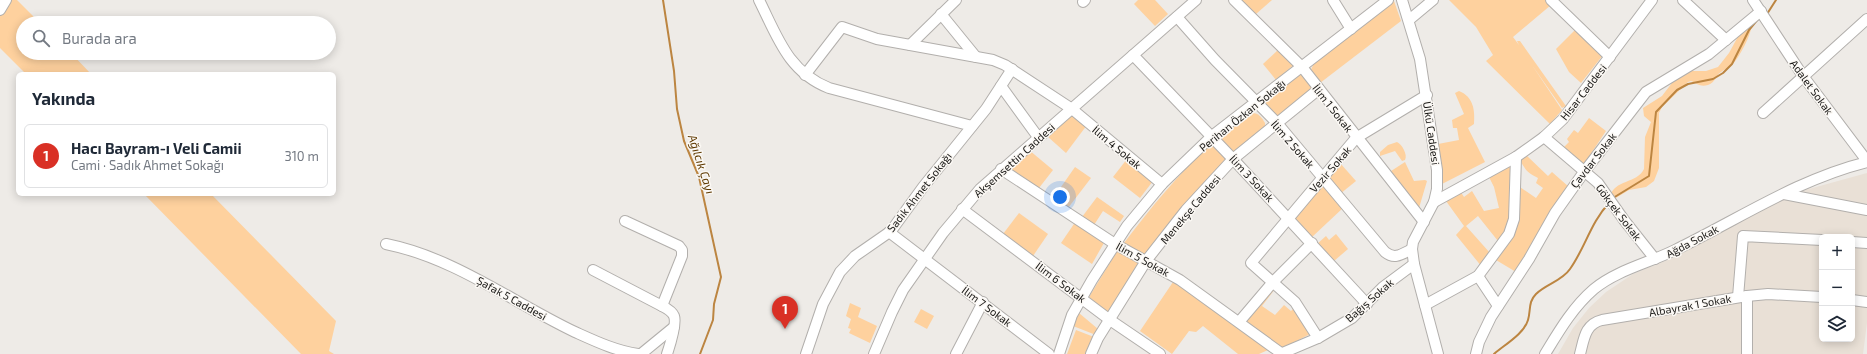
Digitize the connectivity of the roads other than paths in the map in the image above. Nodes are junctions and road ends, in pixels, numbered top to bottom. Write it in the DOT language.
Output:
graph roads {
  1 [pos="6,0"];
  2 [pos="759,0"];
  3 [pos="956,0"];
  4 [pos="1196,0"];
  5 [pos="1234,0"];
  6 [pos="1333,0"];
  7 [pos="1388,0"];
  8 [pos="1402,0"];
  9 [pos="1433,0"];
  10 [pos="1652,0"];
  11 [pos="1684,0"];
  12 [pos="1753,0"];
  13 [pos="1556,1"];
  14 [pos="0,10"];
  15 [pos="941,14"];
  16 [pos="1764,15"];
  17 [pos="1177,17"];
  18 [pos="1867,19"];
  19 [pos="1409,20"];
  20 [pos="1351,28"];
  21 [pos="1726,40"];
  22 [pos="910,45"];
  23 [pos="1133,55"];
  24 [pos="976,57"];
  25 [pos="1610,58"];
  26 [pos="1302,67"];
  27 [pos="1012,69"];
  28 [pos="805,75"];
  29 [pos="1803,76"];
  30 [pos="1001,86"];
  31 [pos="1318,90"];
  32 [pos="1427,95"];
  33 [pos="1256,102"];
  34 [pos="1072,109"];
  35 [pos="1763,114"];
  36 [pos="1277,123"];
  37 [pos="972,126"];
  38 [pos="1212,136"];
  39 [pos="1544,137"];
  40 [pos="1038,138"];
  41 [pos="1356,138"];
  42 [pos="1516,157"];
  43 [pos="1233,158"];
  44 [pos="1867,162"];
  45 [pos="1001,169"];
  46 [pos="1584,172"];
  47 [pos="1322,177"];
  48 [pos="1162,184"];
  49 [pos="1784,194"];
  50 [pos="1434,202"];
  51 [pos="962,208"];
  52 [pos="1867,210"];
  53 [pos="1288,217"];
  54 [pos="625,221"];
  55 [pos="1424,222"];
  56 [pos="889,232"];
  57 [pos="1819,240"];
  58 [pos="1855,242"];
  59 [pos="1312,243"];
  60 [pos="1867,243"];
  61 [pos="386,244"];
  62 [pos="1115,244"];
  63 [pos="1412,249"];
  64 [pos="923,259"];
  65 [pos="1655,260"];
  66 [pos="1146,261"];
  67 [pos="1414,264"];
  68 [pos="593,270"];
  69 [pos="1478,276"];
  70 [pos="1273,282"];
  71 [pos="1742,296"];
  72 [pos="1081,297"];
  73 [pos="1819,298"];
  74 [pos="1855,300"];
  75 [pos="983,302"];
  76 [pos="1867,302"];
  77 [pos="1367,304"];
  78 [pos="1425,305"];
  79 [pos="662,306"];
  80 [pos="1498,306"];
  81 [pos="1110,320"];
  82 [pos="1239,322"];
  83 [pos="674,327"];
  84 [pos="1318,338"];
  85 [pos="1292,351"];
  86 [pos="638,354"];
  87 [pos="641,354"];
  88 [pos="667,354"];
  89 [pos="806,354"];
  90 [pos="874,354"];
  91 [pos="956,354"];
  92 [pos="1050,354"];
  93 [pos="1058,354"];
  94 [pos="1091,354"];
  95 [pos="1160,354"];
  96 [pos="1280,354"];
  97 [pos="1438,354"];
  98 [pos="1476,354"];
  99 [pos="1545,354"];
  100 [pos="1580,354"];
  101 [pos="1747,354"];
  1 -- 14 [label="street"];
  2 -- 28 [label="street"];
  3 -- 15 [label="street"];
  4 -- 17 [label="street, Akşemsettin Caddesi"];
  5 -- 26 [label="street, İlim 1 Sokak"];
  6 -- 20 [label="street"];
  7 -- 20 [label="street, Perihan Özkan Sokağı"];
  8 -- 19 [label="street, Ülkü Caddesi"];
  9 -- 19 [label="street"];
  10 -- 25 [label="street, Hisar Caddesi"];
  11 -- 21 [label="street"];
  12 -- 16 [label="street, Adalet Sokak"];
  13 -- 25 [label="street"];
  15 -- 22 [label="street"];
  15 -- 24 [label="street"];
  16 -- 21 [label="street, Çavdar Sokak"];
  16 -- 29 [label="street, Adalet Sokak"];
  17 -- 23 [label="street, Akşemsettin Caddesi"];
  17 -- 33 [label="street, İlim 2 Sokak"];
  18 -- 29 [label="street"];
  19 -- 32 [label="street, Ülkü Caddesi"];
  20 -- 26 [label="street, Perihan Özkan Sokağı"];
  21 -- 46 [label="street, Çavdar Sokak"];
  22 -- 24 [label="street, İlim 4 Sokak"];
  22 -- 28 [label="street, İlim 4 Sokak"];
  23 -- 34 [label="street, Akşemsettin Caddesi"];
  23 -- 38 [label="street, İlim 3 Sokak"];
  24 -- 27 [label="street, İlim 4 Sokak"];
  25 -- 39 [label="street, Hisar Caddesi"];
  26 -- 31 [label="street, İlim 1 Sokak"];
  26 -- 33 [label="street, Perihan Özkan Sokağı"];
  27 -- 30 [label="street, Sadık Ahmet Sokağı"];
  27 -- 34 [label="street, İlim 4 Sokak"];
  28 -- 37 [label="street"];
  29 -- 35 [label="street"];
  29 -- 44 [label="street, Adalet Sokak"];
  30 -- 37 [label="street, Sadık Ahmet Sokağı"];
  30 -- 40 [label="street"];
  31 -- 36 [label="street, Menekşe Caddesi"];
  31 -- 41 [label="street, İlim 1 Sokak"];
  32 -- 41 [label="street, Vezir Sokak"];
  32 -- 50 [label="street, Ülkü Caddesi"];
  33 -- 36 [label="street, İlim 2 Sokak"];
  33 -- 38 [label="street, Perihan Özkan Sokağı"];
  34 -- 40 [label="street, Akşemsettin Caddesi"];
  34 -- 48 [label="street, İlim 4 Sokak"];
  36 -- 43 [label="street, Menekşe Caddesi"];
  36 -- 47 [label="street, İlim 2 Sokak"];
  37 -- 56 [label="street, Sadık Ahmet Sokağı"];
  38 -- 43 [label="street, İlim 3 Sokak"];
  38 -- 48 [label="street, Perihan Özkan Sokağı"];
  39 -- 42 [label="street, Hisar Caddesi"];
  39 -- 46 [label="street, Gökçek Sokak"];
  40 -- 45 [label="street, Akşemsettin Caddesi"];
  41 -- 47 [label="street, Vezir Sokak"];
  41 -- 55 [label="street, İlim 1 Sokak"];
  42 -- 50 [label="street, Hisar Caddesi"];
  42 -- 69 [label="street"];
  43 -- 53 [label="street, İlim 3 Sokak"];
  43 -- 66 [label="street, Menekşe Caddesi"];
  44 -- 49 [label="street, Ağda Sokak"];
  45 -- 51 [label="street, Akşemsettin Caddesi"];
  45 -- 62 [label="street, İlim 5 Sokak"];
  46 -- 65 [label="street, Gökçek Sokak"];
  46 -- 80 [label="street, Çavdar Sokak"];
  47 -- 53 [label="street, Vezir Sokak"];
  47 -- 63 [label="street, İlim 2 Sokak"];
  48 -- 62 [label="street, Perihan Özkan Sokağı"];
  49 -- 52 [label="street"];
  49 -- 65 [label="street, Ağda Sokak"];
  50 -- 55 [label="street, Ülkü Caddesi"];
  51 -- 64 [label="street, Akşemsettin Caddesi"];
  51 -- 72 [label="street, İlim 6 Sokak"];
  53 -- 59 [label="street, İlim 3 Sokak"];
  53 -- 70 [label="street, Vezir Sokak"];
  54 -- 79 [label="street"];
  55 -- 63 [label="street, Ülkü Caddesi"];
  56 -- 64 [label="street, İlim 7 Sokak"];
  56 -- 89 [label="street, Sadık Ahmet Sokağı"];
  57 -- 71 [label="street"];
  58 -- 60 [label="street"];
  59 -- 70 [label="street"];
  59 -- 77 [label="street, İlim 3 Sokak"];
  61 -- 86 [label="street, Şafak 5 Caddesi"];
  62 -- 66 [label="street, İlim 5 Sokak"];
  62 -- 72 [label="street, Perihan Özkan Sokağı"];
  63 -- 67 [label="street, Ülkü Caddesi"];
  64 -- 75 [label="street, İlim 7 Sokak"];
  64 -- 90 [label="street, Akşemsettin Caddesi"];
  65 -- 99 [label="street, Ağda Sokak"];
  66 -- 81 [label="street, Menekşe Caddesi"];
  66 -- 82 [label="street, İlim 5 Sokak"];
  67 -- 77 [label="street, Bağış Sokak"];
  67 -- 78 [label="street, Ülkü Caddesi"];
  68 -- 79 [label="street"];
  69 -- 78 [label="street"];
  69 -- 80 [label="street"];
  70 -- 82 [label="street"];
  70 -- 84 [label="street"];
  71 -- 73 [label="street, Albayrak 1 Sokak"];
  71 -- 100 [label="street, Albayrak 1 Sokak"];
  71 -- 101 [label="street"];
  72 -- 81 [label="street, İlim 6 Sokak"];
  72 -- 93 [label="street, Perihan Özkan Sokağı"];
  74 -- 76 [label="street"];
  75 -- 91 [label="street"];
  75 -- 92 [label="street, İlim 7 Sokak"];
  77 -- 84 [label="street, Bağış Sokak"];
  78 -- 97 [label="street, Ülkü Caddesi"];
  79 -- 83 [label="street"];
  80 -- 98 [label="street, Çavdar Sokak"];
  81 -- 94 [label="street, Menekşe Caddesi"];
  81 -- 95 [label="street, İlim 6 Sokak"];
  82 -- 96 [label="street, İlim 5 Sokak"];
  83 -- 87 [label="street"];
  83 -- 88 [label="street"];
  84 -- 85 [label="street, Bağış Sokak"];
  85 -- 96 [label="street, Bağış Sokak"];
}
